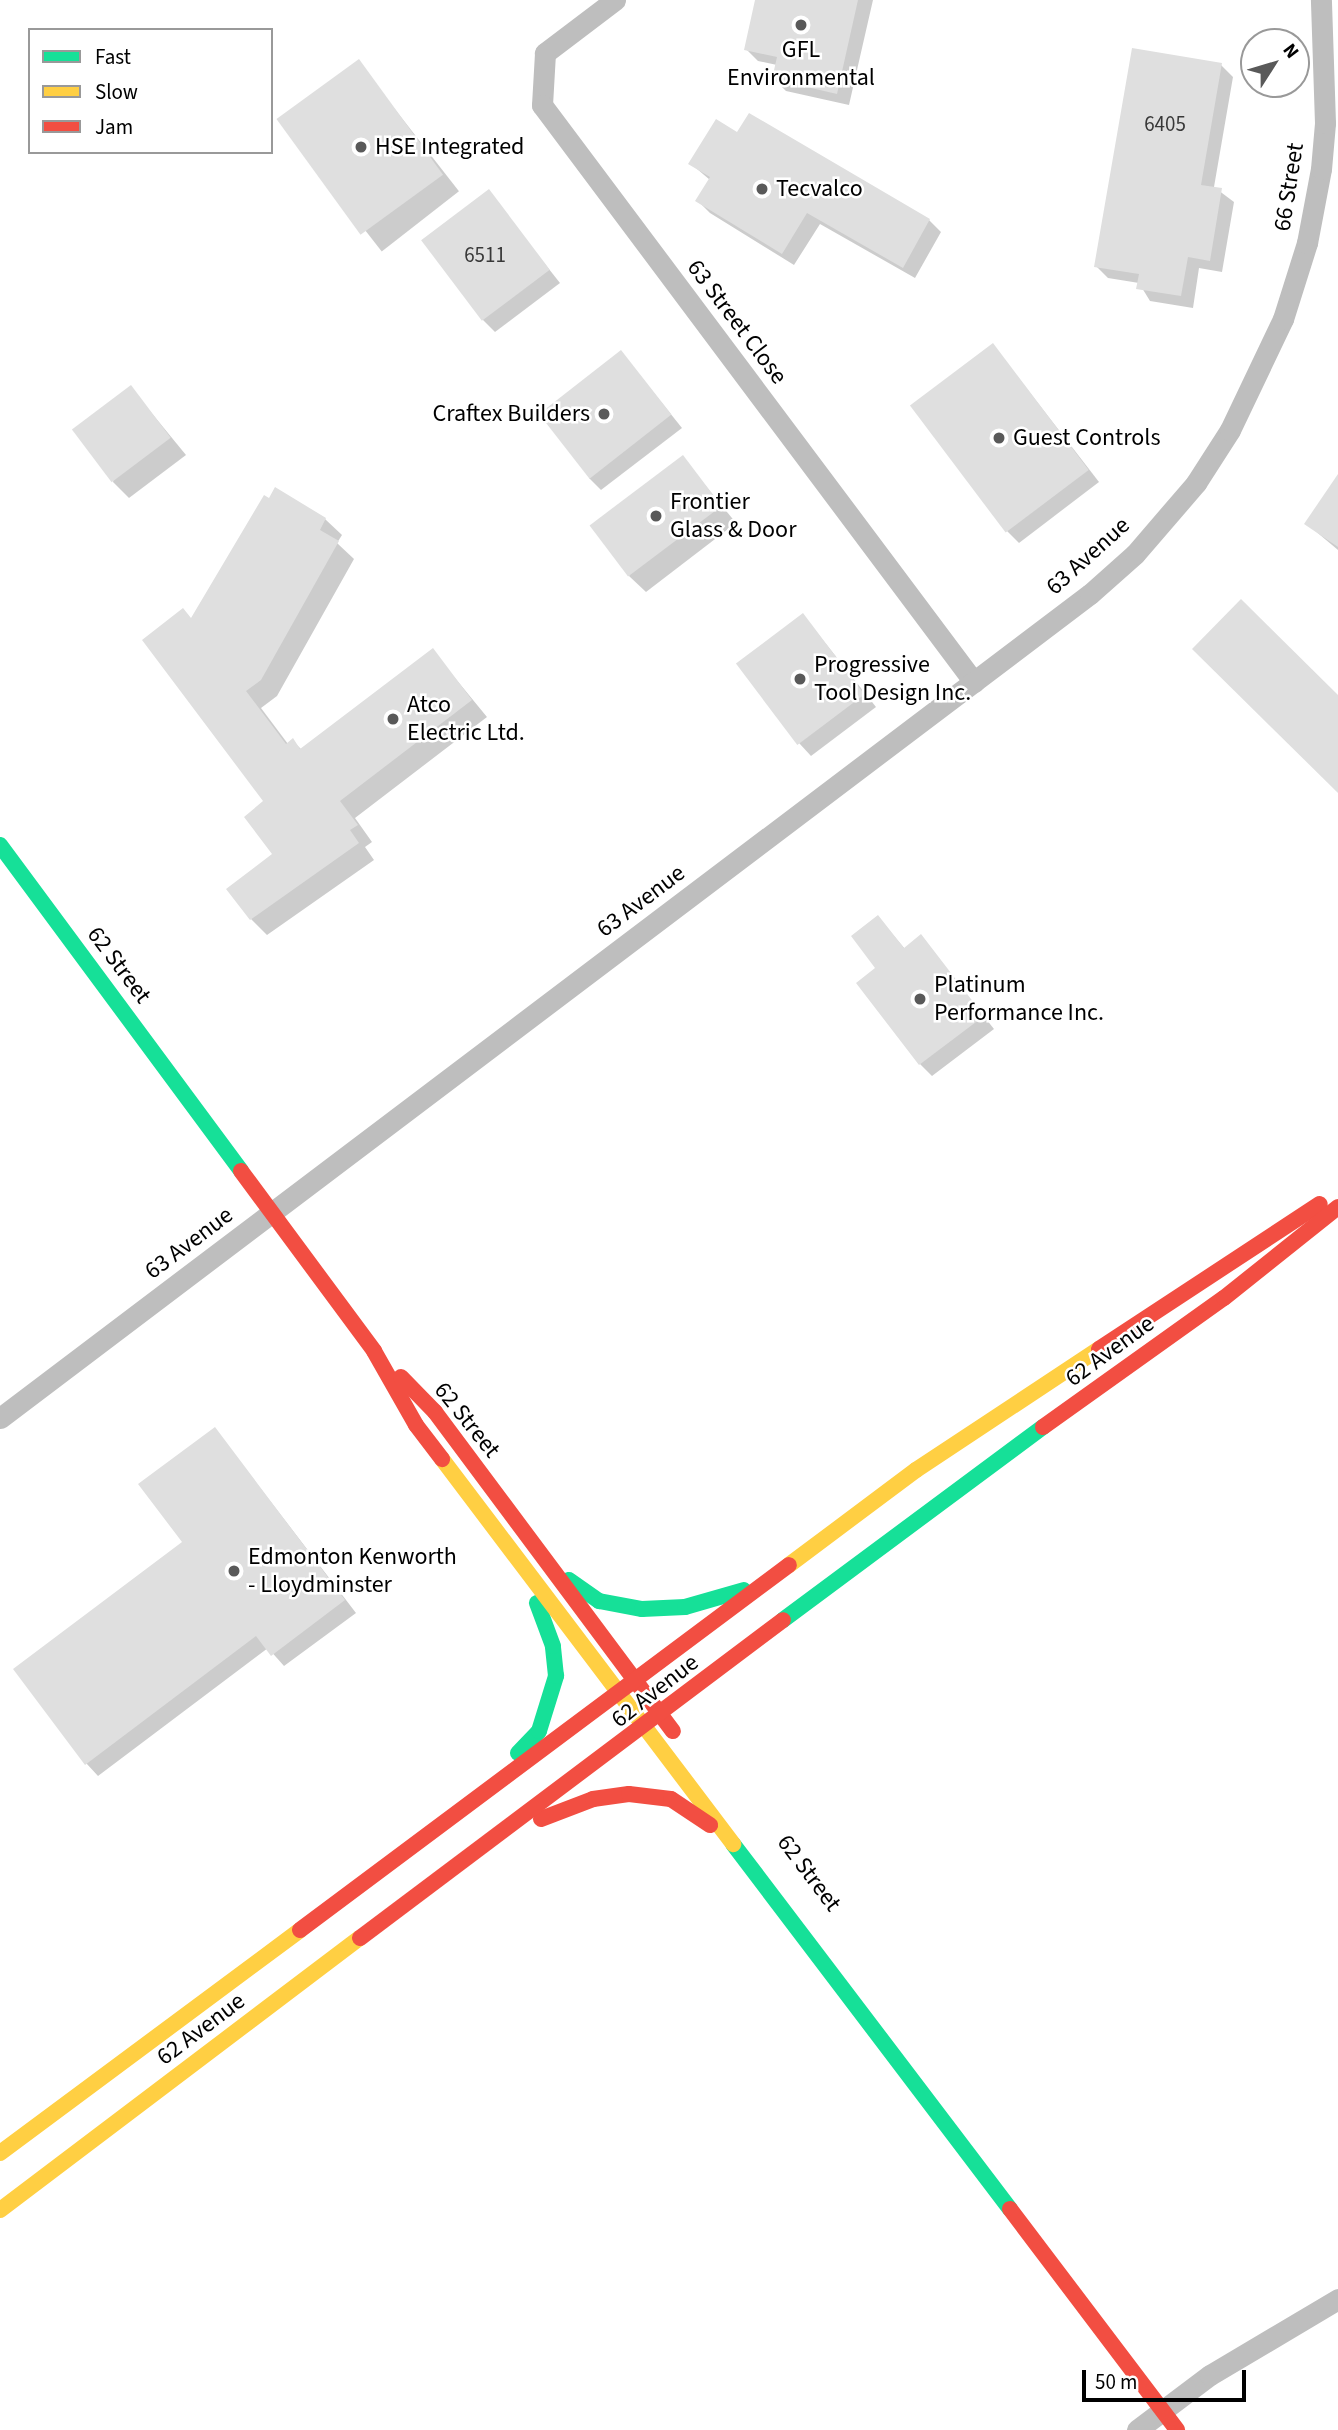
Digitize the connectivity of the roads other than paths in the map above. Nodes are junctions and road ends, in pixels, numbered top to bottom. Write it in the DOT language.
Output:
graph roads {
  1 [pos="615,0"];
  2 [pos="1321,0"];
  3 [pos="1259,374"];
  4 [pos="974,682"];
  5 [pos="0,845"];
  6 [pos="1338,1193"];
  7 [pos="1338,1208"];
  8 [pos="274,1212"];
  9 [pos="374,1351"];
  10 [pos="0,1418"];
  11 [pos="513,1553"];
  12 [pos="548,1562"];
  13 [pos="770,1581"];
  14 [pos="635,1680"];
  15 [pos="618,1693"];
  16 [pos="662,1716"];
  17 [pos="645,1728"];
  18 [pos="682,1743"];
  19 [pos="485,1790"];
  20 [pos="508,1831"];
  21 [pos="752,1867"];
  22 [pos="0,2153"];
  23 [pos="0,2210"];
  24 [pos="1338,2299"];
  25 [pos="1173,2402"];
  26 [pos="1137,2430"];
  27 [pos="1177,2430"];
  1 -- 4 [label="street, 63 Street Close"];
  2 -- 3 [label="street, 66 Street"];
  3 -- 4 [label="street, 63 Avenue"];
  4 -- 8 [label="street, 63 Avenue"];
  5 -- 8 [label="main road, 62 Street"];
  6 -- 13 [label="main road, 62 Avenue"];
  7 -- 16 [label="main road, 62 Avenue"];
  8 -- 9 [label="main road, 62 Street"];
  8 -- 10 [label="street, 63 Avenue"];
  9 -- 11 [label="main road, 62 Street"];
  9 -- 12 [label="main road, 62 Street"];
  11 -- 15 [label="main road, 62 Street"];
  11 -- 19 [label="main road"];
  12 -- 13 [label="main road"];
  12 -- 14 [label="main road, 62 Street"];
  13 -- 14 [label="main road, 62 Avenue"];
  14 -- 15 [label="main road, 62 Avenue"];
  14 -- 16 [label="main road, 62 Street"];
  15 -- 17 [label="main road, 62 Street"];
  15 -- 19 [label="main road, 62 Avenue"];
  16 -- 17 [label="main road, 62 Avenue"];
  16 -- 18 [label="main road, 62 Street"];
  17 -- 20 [label="main road, 62 Avenue"];
  17 -- 21 [label="main road, 62 Street"];
  19 -- 22 [label="main road, 62 Avenue"];
  20 -- 21 [label="main road"];
  20 -- 23 [label="main road, 62 Avenue"];
  21 -- 25 [label="main road, 62 Street"];
  24 -- 25 [label="street"];
  25 -- 26 [label="street"];
  25 -- 27 [label="main road, 62 Street"];
}
